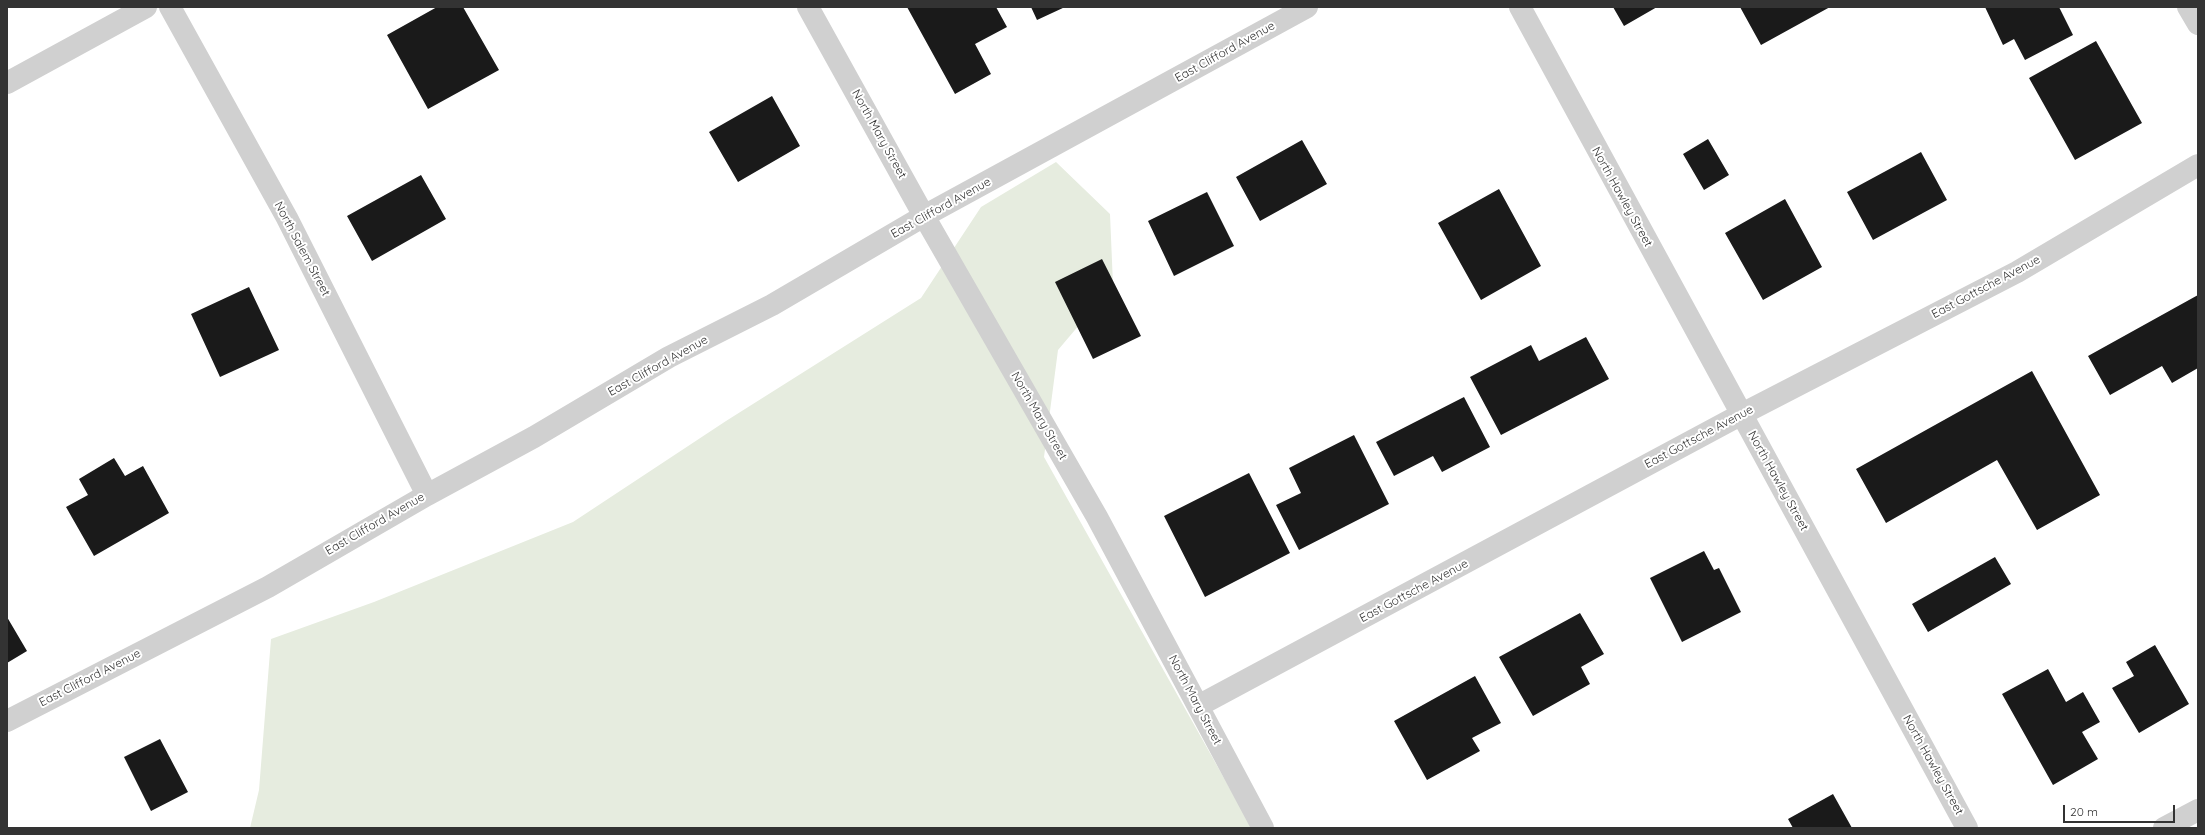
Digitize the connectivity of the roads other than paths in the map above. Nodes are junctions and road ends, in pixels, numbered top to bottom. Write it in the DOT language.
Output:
graph roads {
  1 [pos="146,7"];
  2 [pos="170,7"];
  3 [pos="808,7"];
  4 [pos="1307,7"];
  5 [pos="1520,7"];
  6 [pos="2188,7"];
  7 [pos="2198,24"];
  8 [pos="7,83"];
  9 [pos="2198,165"];
  10 [pos="924,216"];
  11 [pos="1742,414"];
  12 [pos="427,494"];
  13 [pos="1198,706"];
  14 [pos="7,722"];
  15 [pos="2198,810"];
  16 [pos="1262,828"];
  17 [pos="1967,828"];
  18 [pos="2164,828"];
  1 -- 8 [label="street"];
  2 -- 12 [label="street, North Salem Street"];
  3 -- 10 [label="street, North Mary Street"];
  4 -- 10 [label="street, East Clifford Avenue"];
  5 -- 11 [label="street, North Hawley Street"];
  6 -- 7 [label="street"];
  9 -- 11 [label="street, East Gottsche Avenue"];
  10 -- 12 [label="street, East Clifford Avenue"];
  10 -- 13 [label="street, North Mary Street"];
  11 -- 13 [label="street, East Gottsche Avenue"];
  11 -- 17 [label="street, North Hawley Street"];
  12 -- 14 [label="street, East Clifford Avenue"];
  13 -- 16 [label="street, North Mary Street"];
  15 -- 18 [label="street"];
}
